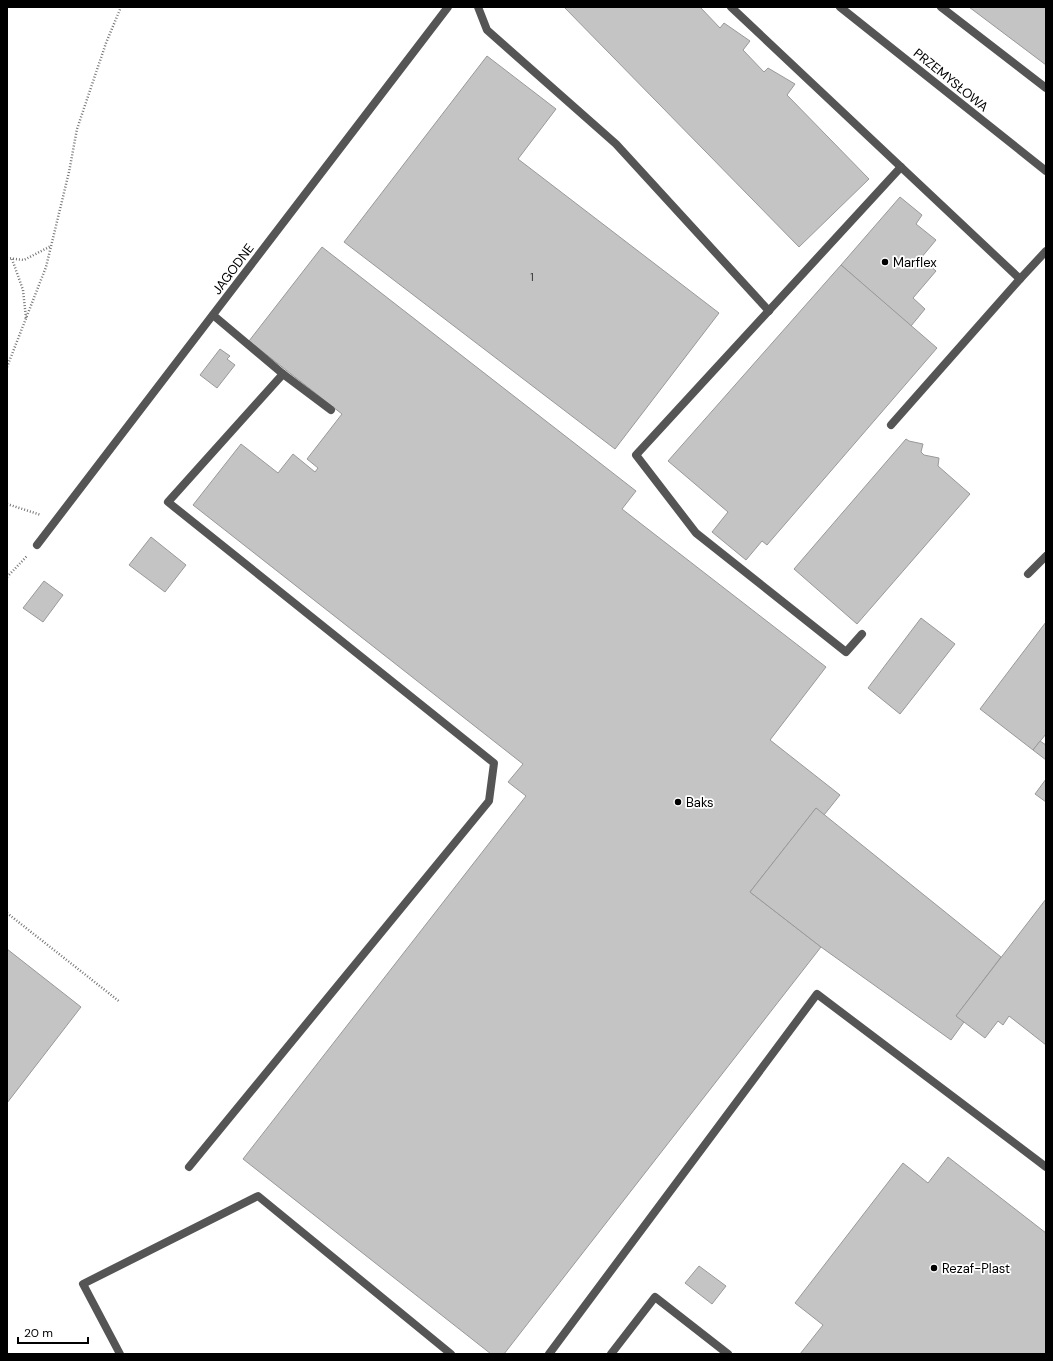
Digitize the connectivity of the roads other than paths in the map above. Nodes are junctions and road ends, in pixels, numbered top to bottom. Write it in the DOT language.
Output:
graph roads {
  1 [pos="448,7"];
  2 [pos="478,7"];
  3 [pos="731,7"];
  4 [pos="840,7"];
  5 [pos="941,7"];
  6 [pos="1046,88"];
  7 [pos="901,167"];
  8 [pos="1046,171"];
  9 [pos="1046,251"];
  10 [pos="1020,279"];
  11 [pos="769,311"];
  12 [pos="213,314"];
  13 [pos="283,374"];
  14 [pos="331,410"];
  15 [pos="891,425"];
  16 [pos="36,545"];
  17 [pos="1046,556"];
  18 [pos="1028,574"];
  19 [pos="862,634"];
  20 [pos="189,1167"];
  21 [pos="1046,1167"];
  22 [pos="120,1354"];
  23 [pos="451,1354"];
  24 [pos="549,1354"];
  25 [pos="611,1354"];
  26 [pos="728,1354"];
  1 -- 12 [label="street, JAGODNE"];
  2 -- 11 [label="street"];
  3 -- 7 [label="street"];
  4 -- 8 [label="street, PRZEMYSŁOWA"];
  5 -- 6 [label="street"];
  7 -- 10 [label="street"];
  7 -- 11 [label="street"];
  9 -- 10 [label="street"];
  10 -- 15 [label="street"];
  11 -- 19 [label="street"];
  12 -- 13 [label="street"];
  12 -- 16 [label="street, JAGODNE"];
  13 -- 14 [label="street"];
  13 -- 20 [label="street"];
  17 -- 18 [label="street"];
  21 -- 24 [label="street"];
  22 -- 23 [label="street"];
  25 -- 26 [label="street"];
}
